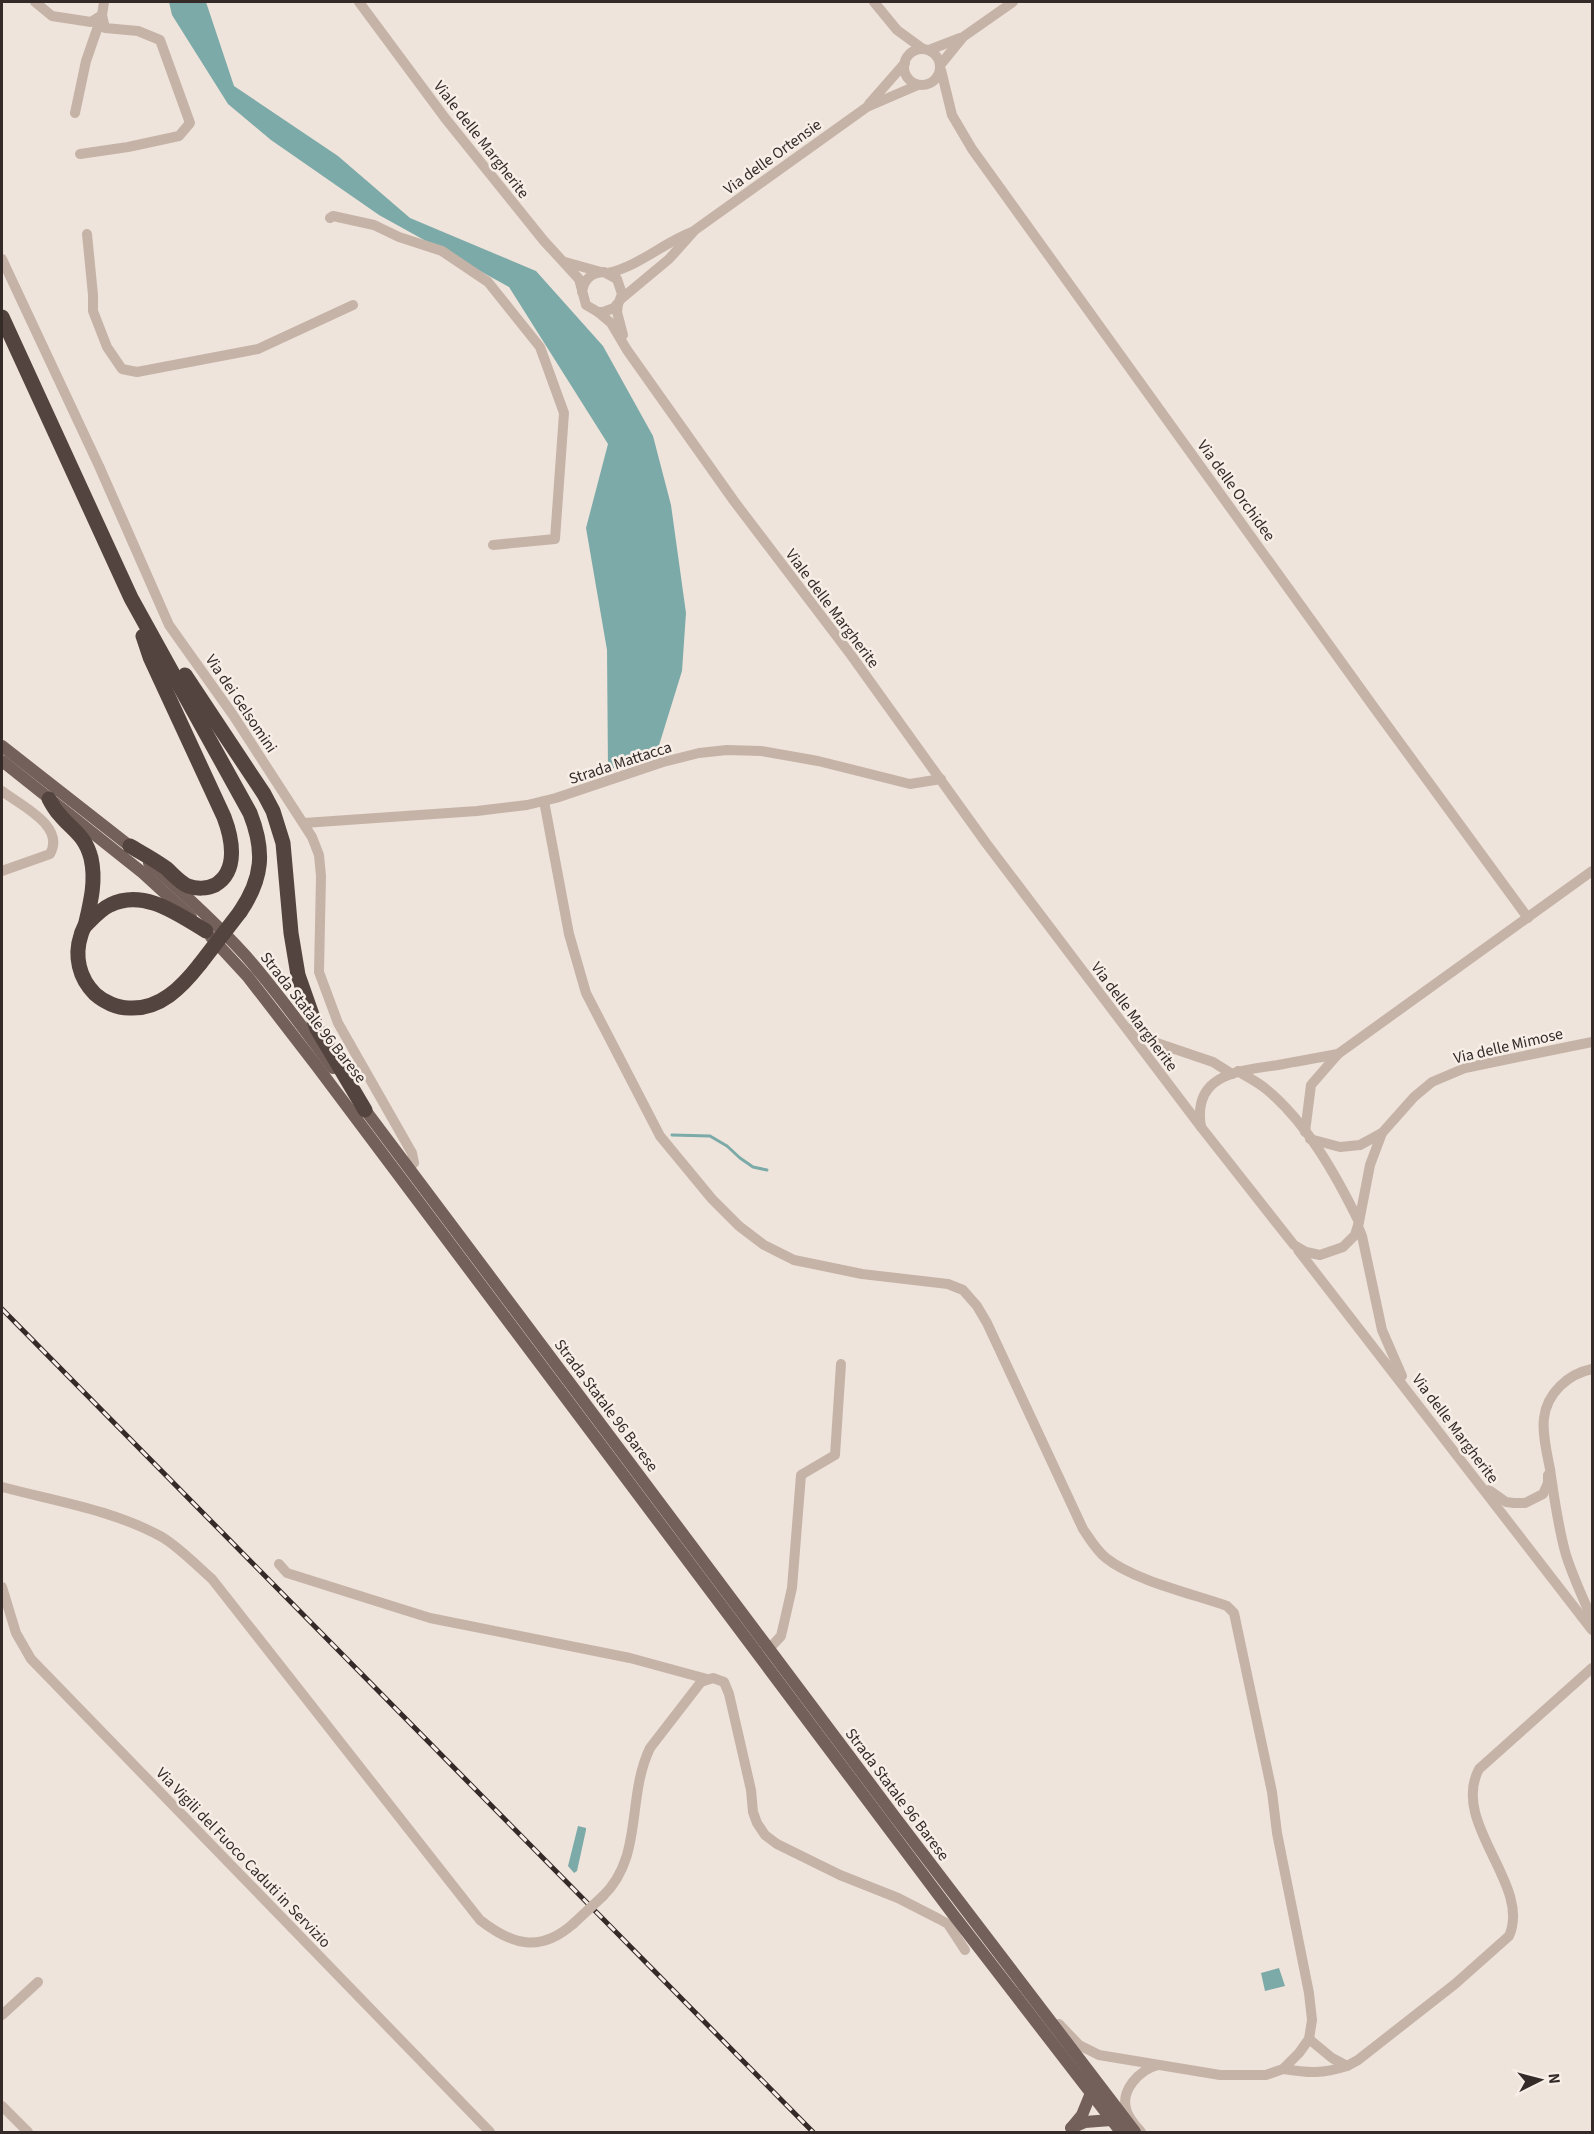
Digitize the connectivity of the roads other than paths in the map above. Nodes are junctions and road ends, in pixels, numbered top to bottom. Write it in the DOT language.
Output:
graph roads {
  1 [pos="35,2"];
  2 [pos="104,2"];
  3 [pos="359,2"];
  4 [pos="874,2"];
  5 [pos="1013,2"];
  6 [pos="102,15"];
  7 [pos="963,37"];
  8 [pos="926,49"];
  9 [pos="905,63"];
  10 [pos="941,67"];
  11 [pos="918,85"];
  12 [pos="867,107"];
  13 [pos="75,112"];
  14 [pos="80,153"];
  15 [pos="330,218"];
  16 [pos="695,231"];
  17 [pos="87,234"];
  18 [pos="2,258"];
  19 [pos="564,261"];
  20 [pos="604,272"];
  21 [pos="582,292"];
  22 [pos="619,302"];
  23 [pos="353,305"];
  24 [pos="598,312"];
  25 [pos="2,317"];
  26 [pos="2,341"];
  27 [pos="627,350"];
  28 [pos="31,380"];
  29 [pos="493,545"];
  30 [pos="131,598"];
  31 [pos="147,629"];
  32 [pos="2,746"];
  33 [pos="2,762"];
  34 [pos="941,779"];
  35 [pos="2,791"];
  36 [pos="49,799"];
  37 [pos="544,801"];
  38 [pos="304,823"];
  39 [pos="130,846"];
  40 [pos="2,871"];
  41 [pos="1593,871"];
  42 [pos="1528,918"];
  43 [pos="1047,922"];
  44 [pos="85,926"];
  45 [pos="206,931"];
  46 [pos="1124,1026"];
  47 [pos="1593,1042"];
  48 [pos="1338,1054"];
  49 [pos="1235,1072"];
  50 [pos="365,1110"];
  51 [pos="1201,1127"];
  52 [pos="1382,1133"];
  53 [pos="1308,1136"];
  54 [pos="408,1168"];
  55 [pos="1359,1224"];
  56 [pos="1294,1245"];
  57 [pos="841,1365"];
  58 [pos="1593,1369"];
  59 [pos="1416,1400"];
  60 [pos="1549,1463"];
  61 [pos="1481,1486"];
  62 [pos="2,1487"];
  63 [pos="279,1564"];
  64 [pos="2,1587"];
  65 [pos="1593,1619"];
  66 [pos="1593,1630"];
  67 [pos="769,1649"];
  68 [pos="1593,1668"];
  69 [pos="706,1679"];
  70 [pos="952,1913"];
  71 [pos="956,1935"];
  72 [pos="970,1946"];
  73 [pos="999,1954"];
  74 [pos="38,1982"];
  75 [pos="2,2015"];
  76 [pos="1309,2039"];
  77 [pos="1159,2065"];
  78 [pos="1347,2066"];
  79 [pos="1283,2069"];
  80 [pos="1090,2093"];
  81 [pos="2,2106"];
  82 [pos="1111,2120"];
  83 [pos="28,2133"];
  84 [pos="490,2133"];
  85 [pos="1121,2133"];
  86 [pos="1135,2133"];
  87 [pos="1141,2133"];
  1 -- 6 [label="street"];
  2 -- 6 [label="street"];
  3 -- 19 [label="street, Viale delle Margherite"];
  4 -- 8 [label="street, Via delle Orchidee"];
  5 -- 7 [label="street"];
  6 -- 13 [label="street"];
  6 -- 14 [label="street"];
  7 -- 8 [label="street"];
  7 -- 10 [label="street"];
  8 -- 9 [label="street"];
  8 -- 10 [label="street, Via delle Orchidee"];
  9 -- 11 [label="street"];
  9 -- 12 [label="street, Via delle Ortensie"];
  10 -- 11 [label="street"];
  10 -- 42 [label="street, Via delle Orchidee"];
  11 -- 12 [label="street, Via delle Ortensie"];
  12 -- 16 [label="street, Via delle Ortensie"];
  15 -- 29 [label="street"];
  16 -- 20 [label="street, Via delle Ortensie"];
  16 -- 22 [label="street, Via delle Ortensie"];
  17 -- 23 [label="street"];
  18 -- 38 [label="street, Via dei Gelsomini"];
  19 -- 20 [label="street"];
  19 -- 21 [label="street, Viale delle Margherite"];
  20 -- 21 [label="street"];
  20 -- 22 [label="street"];
  21 -- 24 [label="street"];
  22 -- 24 [label="street"];
  22 -- 27 [label="street"];
  24 -- 27 [label="street, Viale delle Margherite"];
  25 -- 28 [label="highway"];
  26 -- 28 [label="highway"];
  27 -- 34 [label="street, Viale delle Margherite"];
  28 -- 30 [label="highway"];
  30 -- 31 [label="highway"];
  30 -- 39 [label="highway"];
  31 -- 44 [label="highway, bridge"];
  31 -- 50 [label="highway"];
  32 -- 39 [label="main road, Strada Statale 96 Barese"];
  33 -- 36 [label="main road, Strada Statale 96 Barese"];
  34 -- 37 [label="street, Strada Mattacca"];
  34 -- 43 [label="street, Viale delle Margherite"];
  35 -- 40 [label="street"];
  36 -- 44 [label="highway"];
  36 -- 45 [label="main road, Strada Statale 96 Barese"];
  37 -- 38 [label="street, Strada Mattacca"];
  37 -- 76 [label="street"];
  38 -- 54 [label="street, Via dei Gelsomini"];
  39 -- 50 [label="main road, Strada Statale 96 Barese"];
  41 -- 42 [label="street"];
  42 -- 48 [label="street"];
  43 -- 46 [label="street, Via delle Margherite"];
  44 -- 45 [label="highway"];
  45 -- 70 [label="main road, Strada Statale 96 Barese"];
  46 -- 49 [label="street"];
  46 -- 51 [label="street, Via delle Margherite"];
  47 -- 52 [label="street, Via delle Mimose"];
  48 -- 49 [label="street"];
  48 -- 53 [label="street"];
  49 -- 51 [label="street"];
  49 -- 53 [label="street"];
  50 -- 54 [label="main road, Strada Statale 96 Barese"];
  51 -- 56 [label="street, Via delle Margherite"];
  52 -- 53 [label="street"];
  52 -- 55 [label="street"];
  53 -- 55 [label="street"];
  54 -- 67 [label="main road, Strada Statale 96 Barese"];
  55 -- 56 [label="street"];
  55 -- 59 [label="street"];
  56 -- 59 [label="street, Via delle Margherite"];
  57 -- 67 [label="street"];
  58 -- 60 [label="street"];
  59 -- 61 [label="street, Via delle Margherite"];
  60 -- 61 [label="street"];
  60 -- 65 [label="street"];
  61 -- 66 [label="street, Via delle Margherite"];
  62 -- 69 [label="street, bridge"];
  63 -- 69 [label="street"];
  64 -- 84 [label="street, Via Vigili del Fuoco Caduti in Servizio"];
  67 -- 73 [label="main road, Strada Statale 96 Barese"];
  68 -- 78 [label="street"];
  69 -- 71 [label="street"];
  70 -- 71 [label="main road"];
  70 -- 72 [label="main road, Strada Statale 96 Barese"];
  71 -- 72 [label="main road"];
  72 -- 80 [label="main road, Strada Statale 96 Barese"];
  73 -- 77 [label="street"];
  73 -- 86 [label="main road, Strada Statale 96 Barese"];
  74 -- 75 [label="street"];
  76 -- 78 [label="street"];
  76 -- 79 [label="street"];
  77 -- 79 [label="street"];
  77 -- 87 [label="street"];
  78 -- 79 [label="street"];
  80 -- 82 [label="main road, Strada Statale 96 Barese"];
  80 -- 82 [label="main road"];
  81 -- 83 [label="street"];
  82 -- 85 [label="main road, Strada Statale 96 Barese"];
}
